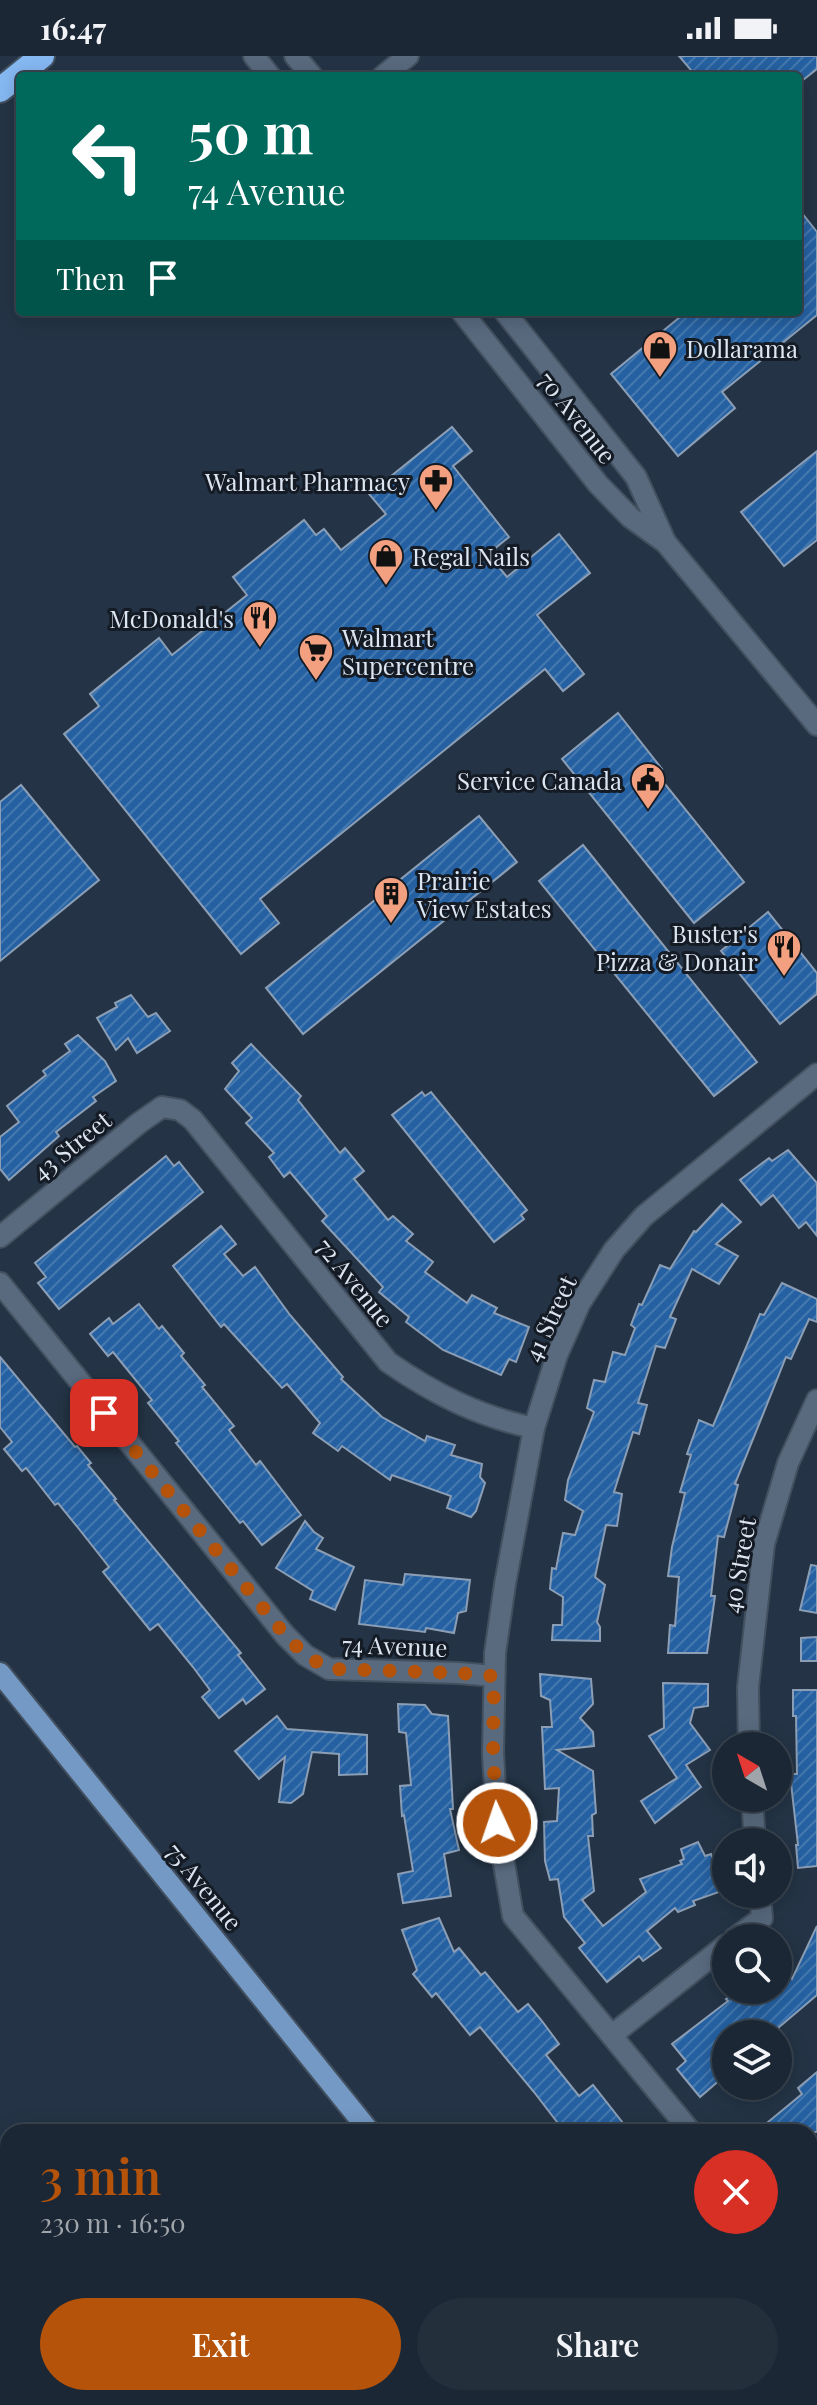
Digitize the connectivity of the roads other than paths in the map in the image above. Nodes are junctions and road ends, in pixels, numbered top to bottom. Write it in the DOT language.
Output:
graph roads {
  1 [pos="42,56"];
  2 [pos="254,56"];
  3 [pos="295,56"];
  4 [pos="408,56"];
  5 [pos="22,72"];
  6 [pos="267,72"];
  7 [pos="309,72"];
  8 [pos="388,72"];
  9 [pos="16,77"];
  10 [pos="0,90"];
  11 [pos="465,316"];
  12 [pos="508,316"];
  13 [pos="666,543"];
  14 [pos="817,725"];
  15 [pos="813,1086"];
  16 [pos="180,1110"];
  17 [pos="0,1237"];
  18 [pos="0,1283"];
  19 [pos="817,1400"];
  20 [pos="534,1428"];
  21 [pos="0,1673"];
  22 [pos="494,1676"];
  23 [pos="749,1732"];
  24 [pos="761,1908"];
  25 [pos="754,1924"];
  26 [pos="712,1956"];
  27 [pos="612,2035"];
  28 [pos="364,2124"];
  29 [pos="684,2124"];
  1 -- 5 [label="highway"];
  2 -- 6 [label="street"];
  3 -- 7 [label="street"];
  4 -- 8 [label="street"];
  9 -- 10 [label="highway"];
  11 -- 13 [label="street, 70 Avenue"];
  12 -- 13 [label="street, 70 Avenue"];
  13 -- 14 [label="street, 70 Avenue"];
  15 -- 20 [label="street, 41 Street"];
  16 -- 17 [label="street, 43 Street"];
  16 -- 20 [label="street, 72 Avenue"];
  18 -- 22 [label="street, 74 Avenue"];
  19 -- 23 [label="street, 40 Street"];
  20 -- 22 [label="street, 41 Street"];
  21 -- 28 [label="main road, 75 Avenue"];
  22 -- 27 [label="street"];
  24 -- 25 [label="street"];
  26 -- 27 [label="street"];
  27 -- 29 [label="street"];
}
